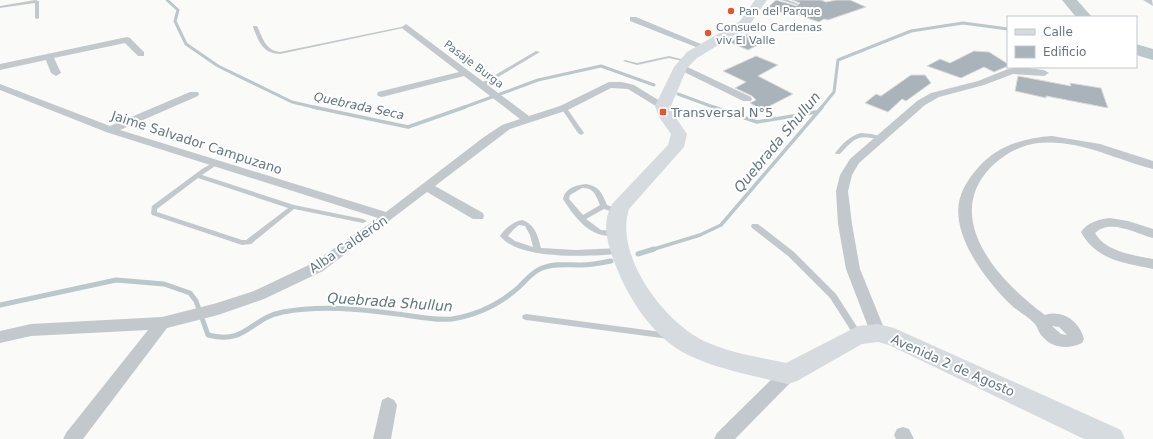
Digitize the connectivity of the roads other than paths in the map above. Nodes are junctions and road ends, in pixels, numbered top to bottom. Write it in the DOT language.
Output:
graph roads {
  1 [pos="761,0"];
  2 [pos="783,0"];
  3 [pos="1146,0"];
  4 [pos="797,4"];
  5 [pos="1153,4"];
  6 [pos="0,7"];
  7 [pos="37,18"];
  8 [pos="633,19"];
  9 [pos="406,27"];
  10 [pos="255,28"];
  11 [pos="704,47"];
  12 [pos="538,52"];
  13 [pos="141,54"];
  14 [pos="49,56"];
  15 [pos="625,61"];
  16 [pos="684,64"];
  17 [pos="0,67"];
  18 [pos="56,73"];
  19 [pos="465,73"];
  20 [pos="1044,73"];
  21 [pos="481,85"];
  22 [pos="0,87"];
  23 [pos="194,94"];
  24 [pos="382,94"];
  25 [pos="747,99"];
  26 [pos="663,106"];
  27 [pos="564,108"];
  28 [pos="528,120"];
  29 [pos="110,130"];
  30 [pos="581,133"];
  31 [pos="880,138"];
  32 [pos="838,153"];
  33 [pos="216,163"];
  34 [pos="1153,165"];
  35 [pos="197,175"];
  36 [pos="427,187"];
  37 [pos="293,207"];
  38 [pos="611,209"];
  39 [pos="478,216"];
  40 [pos="388,217"];
  41 [pos="583,218"];
  42 [pos="363,221"];
  43 [pos="755,226"];
  44 [pos="1153,234"];
  45 [pos="618,242"];
  46 [pos="538,251"];
  47 [pos="1153,264"];
  48 [pos="526,317"];
  49 [pos="1043,322"];
  50 [pos="162,323"];
  51 [pos="868,334"];
  52 [pos="0,337"];
  53 [pos="677,337"];
  54 [pos="788,374"];
  55 [pos="388,405"];
  56 [pos="72,439"];
  57 [pos="382,439"];
  58 [pos="723,439"];
  59 [pos="1112,439"];
  1 -- 11 [label="main road"];
  2 -- 4 [label="lane"];
  3 -- 5 [label="street"];
  6 -- 7 [label="lane"];
  8 -- 11 [label="street"];
  9 -- 10 [label="lane"];
  9 -- 19 [label="street, Pasaje Burga"];
  11 -- 16 [label="main road"];
  12 -- 21 [label="lane"];
  13 -- 14 [label="street"];
  14 -- 17 [label="street"];
  14 -- 18 [label="street"];
  15 -- 16 [label="lane"];
  16 -- 25 [label="street"];
  16 -- 26 [label="main road"];
  19 -- 21 [label="street, Pasaje Burga"];
  19 -- 24 [label="street"];
  20 -- 31 [label="street"];
  21 -- 28 [label="street, Pasaje Burga"];
  22 -- 29 [label="street, Jaime Salvador Campuzano"];
  23 -- 29 [label="street"];
  26 -- 27 [label="street, Alba Calderón"];
  26 -- 38 [label="main road"];
  27 -- 28 [label="street, Alba Calderón"];
  27 -- 30 [label="lane"];
  28 -- 36 [label="street, Alba Calderón"];
  29 -- 33 [label="street, Jaime Salvador Campuzano"];
  31 -- 32 [label="lane"];
  31 -- 51 [label="street"];
  33 -- 35 [label="lane"];
  33 -- 40 [label="street, Jaime Salvador Campuzano"];
  34 -- 49 [label="street"];
  35 -- 37 [label="lane"];
  35 -- 37 [label="lane"];
  36 -- 39 [label="street"];
  36 -- 40 [label="street, Alba Calderón"];
  37 -- 42 [label="lane"];
  38 -- 41 [label="lane"];
  38 -- 41 [label="lane"];
  38 -- 45 [label="main road"];
  40 -- 50 [label="street, Alba Calderón"];
  41 -- 45 [label="lane"];
  43 -- 51 [label="lane"];
  44 -- 47 [label="street"];
  45 -- 46 [label="lane"];
  45 -- 53 [label="main road"];
  46 -- 46 [label="lane"];
  48 -- 53 [label="lane"];
  50 -- 52 [label="street, Alba Calderón"];
  50 -- 56 [label="street"];
  51 -- 54 [label="main road"];
  51 -- 59 [label="main road, Avenida 2 de Agosto"];
  53 -- 54 [label="main road"];
  54 -- 58 [label="street"];
  55 -- 57 [label="street"];
}
